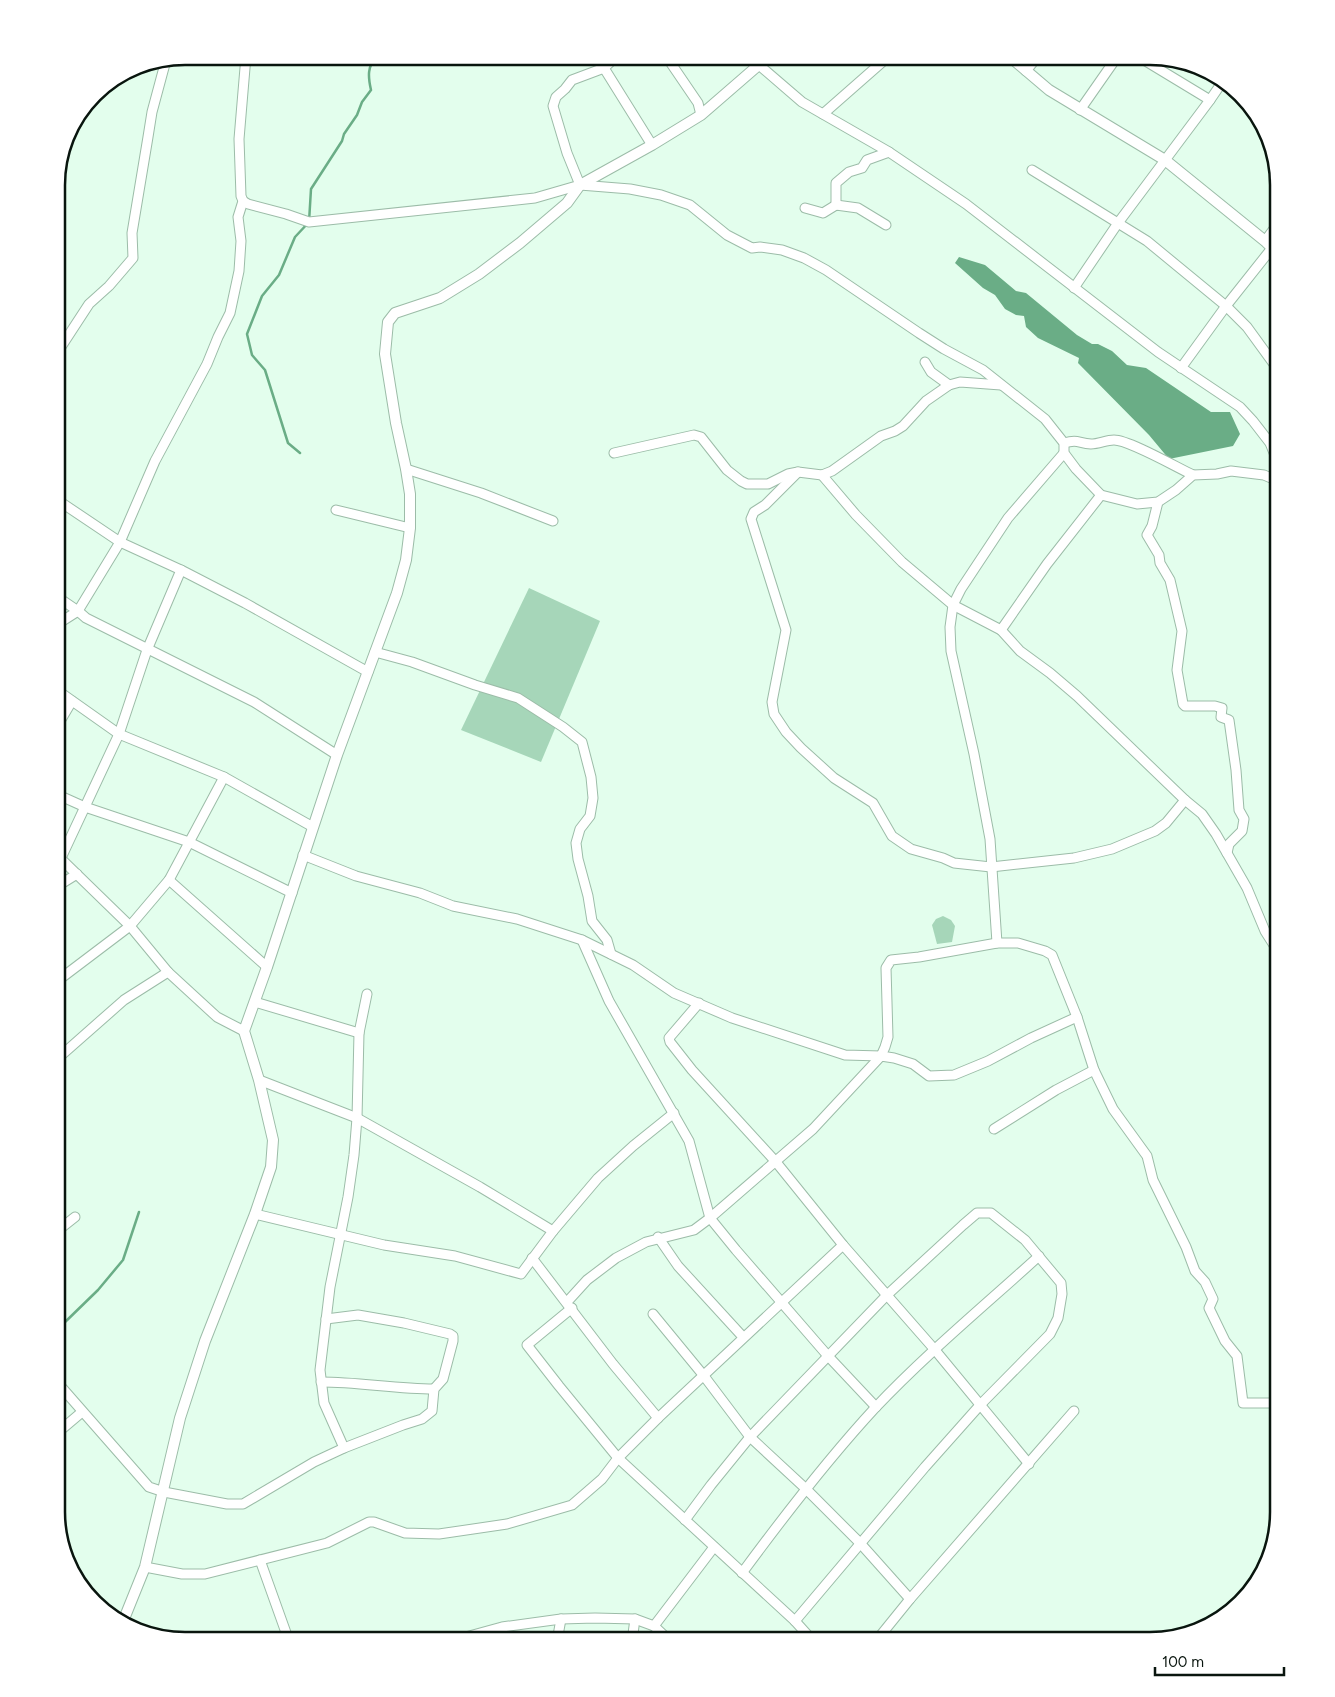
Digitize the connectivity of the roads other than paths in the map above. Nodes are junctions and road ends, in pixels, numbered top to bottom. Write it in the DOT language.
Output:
graph roads {
  1 [pos="245,65"];
  2 [pos="607,65"];
  3 [pos="672,65"];
  4 [pos="759,65"];
  5 [pos="879,65"];
  6 [pos="1019,65"];
  7 [pos="1031,65"];
  8 [pos="1111,65"];
  9 [pos="1154,65"];
  10 [pos="164,67"];
  11 [pos="604,68"];
  12 [pos="1026,71"];
  13 [pos="1218,87"];
  14 [pos="1210,100"];
  15 [pos="1080,110"];
  16 [pos="824,114"];
  17 [pos="701,115"];
  18 [pos="652,145"];
  19 [pos="889,152"];
  20 [pos="1165,160"];
  21 [pos="1032,170"];
  22 [pos="580,185"];
  23 [pos="243,201"];
  24 [pos="836,205"];
  25 [pos="806,208"];
  26 [pos="1118,223"];
  27 [pos="886,225"];
  28 [pos="1270,246"];
  29 [pos="1270,251"];
  30 [pos="1074,288"];
  31 [pos="1226,306"];
  32 [pos="65,340"];
  33 [pos="1270,360"];
  34 [pos="925,362"];
  35 [pos="1181,368"];
  36 [pos="949,384"];
  37 [pos="1001,385"];
  38 [pos="1064,443"];
  39 [pos="1270,443"];
  40 [pos="614,453"];
  41 [pos="1064,453"];
  42 [pos="406,469"];
  43 [pos="798,472"];
  44 [pos="822,475"];
  45 [pos="1192,475"];
  46 [pos="1270,478"];
  47 [pos="1100,495"];
  48 [pos="1158,502"];
  49 [pos="65,505"];
  50 [pos="336,510"];
  51 [pos="553,521"];
  52 [pos="410,528"];
  53 [pos="120,542"];
  54 [pos="181,570"];
  55 [pos="65,602"];
  56 [pos="953,605"];
  57 [pos="78,611"];
  58 [pos="65,619"];
  59 [pos="1001,630"];
  60 [pos="147,650"];
  61 [pos="375,652"];
  62 [pos="368,672"];
  63 [pos="65,697"];
  64 [pos="72,701"];
  65 [pos="65,713"];
  66 [pos="119,734"];
  67 [pos="336,754"];
  68 [pos="224,777"];
  69 [pos="65,798"];
  70 [pos="1185,800"];
  71 [pos="85,807"];
  72 [pos="313,827"];
  73 [pos="189,842"];
  74 [pos="65,845"];
  75 [pos="1227,853"];
  76 [pos="303,855"];
  77 [pos="65,863"];
  78 [pos="991,867"];
  79 [pos="77,874"];
  80 [pos="169,880"];
  81 [pos="65,881"];
  82 [pos="292,893"];
  83 [pos="130,926"];
  84 [pos="1270,939"];
  85 [pos="582,940"];
  86 [pos="996,943"];
  87 [pos="611,954"];
  88 [pos="267,967"];
  89 [pos="168,972"];
  90 [pos="65,975"];
  91 [pos="367,994"];
  92 [pos="255,1002"];
  93 [pos="699,1003"];
  94 [pos="1077,1018"];
  95 [pos="244,1031"];
  96 [pos="359,1033"];
  97 [pos="65,1052"];
  98 [pos="880,1056"];
  99 [pos="1094,1070"];
  100 [pos="259,1080"];
  101 [pos="674,1113"];
  102 [pos="357,1118"];
  103 [pos="994,1130"];
  104 [pos="776,1162"];
  105 [pos="255,1214"];
  106 [pos="75,1217"];
  107 [pos="710,1218"];
  108 [pos="65,1225"];
  109 [pos="553,1231"];
  110 [pos="340,1234"];
  111 [pos="658,1237"];
  112 [pos="843,1245"];
  113 [pos="1039,1256"];
  114 [pos="532,1258"];
  115 [pos="887,1295"];
  116 [pos="782,1302"];
  117 [pos="569,1305"];
  118 [pos="653,1314"];
  119 [pos="326,1319"];
  120 [pos="743,1337"];
  121 [pos="935,1350"];
  122 [pos="828,1356"];
  123 [pos="704,1376"];
  124 [pos="321,1382"];
  125 [pos="434,1389"];
  126 [pos="65,1392"];
  127 [pos="1270,1403"];
  128 [pos="981,1404"];
  129 [pos="876,1407"];
  130 [pos="1074,1411"];
  131 [pos="82,1412"];
  132 [pos="658,1418"];
  133 [pos="65,1426"];
  134 [pos="750,1437"];
  135 [pos="344,1448"];
  136 [pos="618,1458"];
  137 [pos="1029,1464"];
  138 [pos="805,1488"];
  139 [pos="164,1492"];
  140 [pos="685,1520"];
  141 [pos="860,1543"];
  142 [pos="714,1547"];
  143 [pos="260,1560"];
  144 [pos="145,1567"];
  145 [pos="742,1573"];
  146 [pos="910,1599"];
  147 [pos="125,1616"];
  148 [pos="561,1619"];
  149 [pos="635,1619"];
  150 [pos="795,1622"];
  151 [pos="654,1626"];
  152 [pos="286,1632"];
  153 [pos="484,1632"];
  154 [pos="559,1632"];
  155 [pos="633,1632"];
  156 [pos="660,1632"];
  157 [pos="804,1632"];
  158 [pos="883,1632"];
  1 -- 23 [label="street"];
  2 -- 11 [label="street"];
  3 -- 17 [label="street"];
  4 -- 16 [label="street"];
  4 -- 17 [label="street"];
  5 -- 16 [label="street"];
  6 -- 12 [label="street"];
  7 -- 12 [label="street"];
  8 -- 15 [label="street"];
  9 -- 14 [label="street"];
  10 -- 32 [label="street"];
  11 -- 18 [label="street"];
  11 -- 22 [label="street"];
  12 -- 15 [label="street"];
  13 -- 14 [label="street"];
  14 -- 20 [label="street"];
  15 -- 20 [label="street"];
  16 -- 19 [label="street"];
  17 -- 18 [label="street"];
  18 -- 22 [label="street"];
  19 -- 24 [label="street"];
  19 -- 30 [label="street"];
  20 -- 26 [label="street"];
  20 -- 28 [label="street"];
  21 -- 26 [label="street"];
  22 -- 23 [label="street"];
  22 -- 37 [label="street"];
  22 -- 42 [label="street"];
  23 -- 53 [label="street"];
  24 -- 25 [label="street"];
  24 -- 27 [label="street"];
  26 -- 30 [label="street"];
  26 -- 31 [label="street"];
  29 -- 31 [label="street"];
  30 -- 35 [label="street"];
  31 -- 33 [label="street"];
  31 -- 35 [label="street"];
  34 -- 36 [label="street"];
  35 -- 39 [label="street"];
  36 -- 37 [label="street"];
  36 -- 44 [label="street"];
  37 -- 38 [label="street"];
  38 -- 41 [label="street"];
  38 -- 45 [label="street"];
  40 -- 43 [label="street"];
  41 -- 47 [label="street"];
  41 -- 56 [label="street"];
  42 -- 51 [label="street"];
  42 -- 52 [label="street"];
  43 -- 44 [label="street"];
  43 -- 78 [label="street"];
  44 -- 56 [label="street"];
  45 -- 46 [label="street"];
  45 -- 48 [label="street"];
  47 -- 48 [label="street"];
  47 -- 59 [label="street"];
  48 -- 75 [label="street"];
  49 -- 53 [label="street"];
  50 -- 52 [label="street"];
  52 -- 61 [label="street"];
  53 -- 54 [label="street"];
  53 -- 57 [label="street"];
  54 -- 60 [label="street"];
  54 -- 62 [label="street"];
  55 -- 57 [label="street"];
  56 -- 59 [label="street"];
  56 -- 78 [label="street"];
  57 -- 58 [label="street"];
  57 -- 60 [label="street"];
  59 -- 70 [label="street"];
  60 -- 66 [label="street"];
  60 -- 67 [label="street"];
  61 -- 62 [label="street"];
  61 -- 87 [label="street"];
  62 -- 67 [label="street"];
  63 -- 64 [label="street"];
  64 -- 65 [label="street"];
  64 -- 66 [label="street"];
  66 -- 68 [label="street"];
  66 -- 71 [label="street"];
  67 -- 72 [label="street"];
  68 -- 72 [label="street"];
  68 -- 73 [label="street"];
  69 -- 71 [label="street"];
  70 -- 75 [label="street"];
  70 -- 78 [label="street"];
  71 -- 73 [label="street"];
  71 -- 74 [label="street"];
  72 -- 76 [label="street"];
  73 -- 80 [label="street"];
  73 -- 82 [label="street"];
  75 -- 84 [label="street"];
  76 -- 82 [label="street"];
  76 -- 85 [label="street"];
  77 -- 79 [label="street"];
  78 -- 86 [label="street"];
  79 -- 81 [label="street"];
  79 -- 83 [label="street"];
  80 -- 83 [label="street"];
  80 -- 88 [label="street"];
  82 -- 88 [label="street"];
  83 -- 89 [label="street"];
  83 -- 90 [label="street"];
  85 -- 87 [label="street"];
  85 -- 101 [label="street"];
  86 -- 94 [label="street"];
  86 -- 98 [label="street"];
  87 -- 93 [label="street"];
  88 -- 92 [label="street"];
  89 -- 95 [label="street"];
  89 -- 97 [label="street"];
  91 -- 96 [label="street"];
  92 -- 95 [label="street"];
  92 -- 96 [label="street"];
  93 -- 98 [label="street"];
  93 -- 104 [label="street"];
  94 -- 98 [label="street"];
  94 -- 99 [label="street"];
  95 -- 100 [label="street"];
  96 -- 102 [label="street"];
  98 -- 104 [label="street"];
  99 -- 103 [label="street"];
  99 -- 127 [label="street"];
  100 -- 102 [label="street"];
  100 -- 105 [label="street"];
  101 -- 107 [label="street"];
  101 -- 109 [label="street"];
  102 -- 109 [label="street"];
  102 -- 110 [label="street"];
  104 -- 107 [label="street"];
  104 -- 112 [label="street"];
  105 -- 110 [label="street"];
  105 -- 139 [label="street"];
  106 -- 108 [label="street"];
  107 -- 111 [label="street"];
  107 -- 116 [label="street"];
  109 -- 114 [label="street"];
  110 -- 114 [label="street"];
  110 -- 119 [label="street"];
  111 -- 117 [label="street"];
  111 -- 120 [label="street"];
  112 -- 115 [label="street"];
  112 -- 116 [label="street"];
  113 -- 115 [label="street"];
  113 -- 121 [label="street"];
  113 -- 128 [label="street"];
  114 -- 117 [label="street"];
  115 -- 121 [label="street"];
  115 -- 122 [label="street"];
  116 -- 120 [label="street"];
  116 -- 122 [label="street"];
  117 -- 132 [label="street"];
  117 -- 136 [label="street"];
  118 -- 123 [label="street"];
  119 -- 124 [label="street"];
  119 -- 125 [label="street"];
  120 -- 123 [label="street"];
  121 -- 128 [label="street"];
  121 -- 129 [label="street"];
  122 -- 129 [label="street"];
  122 -- 134 [label="street"];
  123 -- 132 [label="street"];
  123 -- 134 [label="street"];
  124 -- 125 [label="street"];
  124 -- 135 [label="street"];
  125 -- 135 [label="street"];
  126 -- 131 [label="street"];
  128 -- 137 [label="street"];
  128 -- 141 [label="street"];
  129 -- 138 [label="street"];
  130 -- 137 [label="street"];
  131 -- 133 [label="street"];
  131 -- 139 [label="street"];
  132 -- 136 [label="street"];
  134 -- 138 [label="street"];
  134 -- 140 [label="street"];
  135 -- 139 [label="street"];
  136 -- 140 [label="street"];
  136 -- 143 [label="street"];
  137 -- 146 [label="street"];
  138 -- 141 [label="street"];
  138 -- 145 [label="street"];
  139 -- 144 [label="street"];
  140 -- 142 [label="street"];
  141 -- 146 [label="street"];
  141 -- 150 [label="street"];
  142 -- 145 [label="street"];
  142 -- 151 [label="street"];
  143 -- 144 [label="street"];
  143 -- 152 [label="street"];
  144 -- 147 [label="street"];
  145 -- 150 [label="street"];
  146 -- 158 [label="street"];
  148 -- 149 [label="street"];
  148 -- 153 [label="street"];
  148 -- 154 [label="street"];
  149 -- 151 [label="street"];
  149 -- 155 [label="street"];
  150 -- 157 [label="street"];
  151 -- 156 [label="street"];
}
